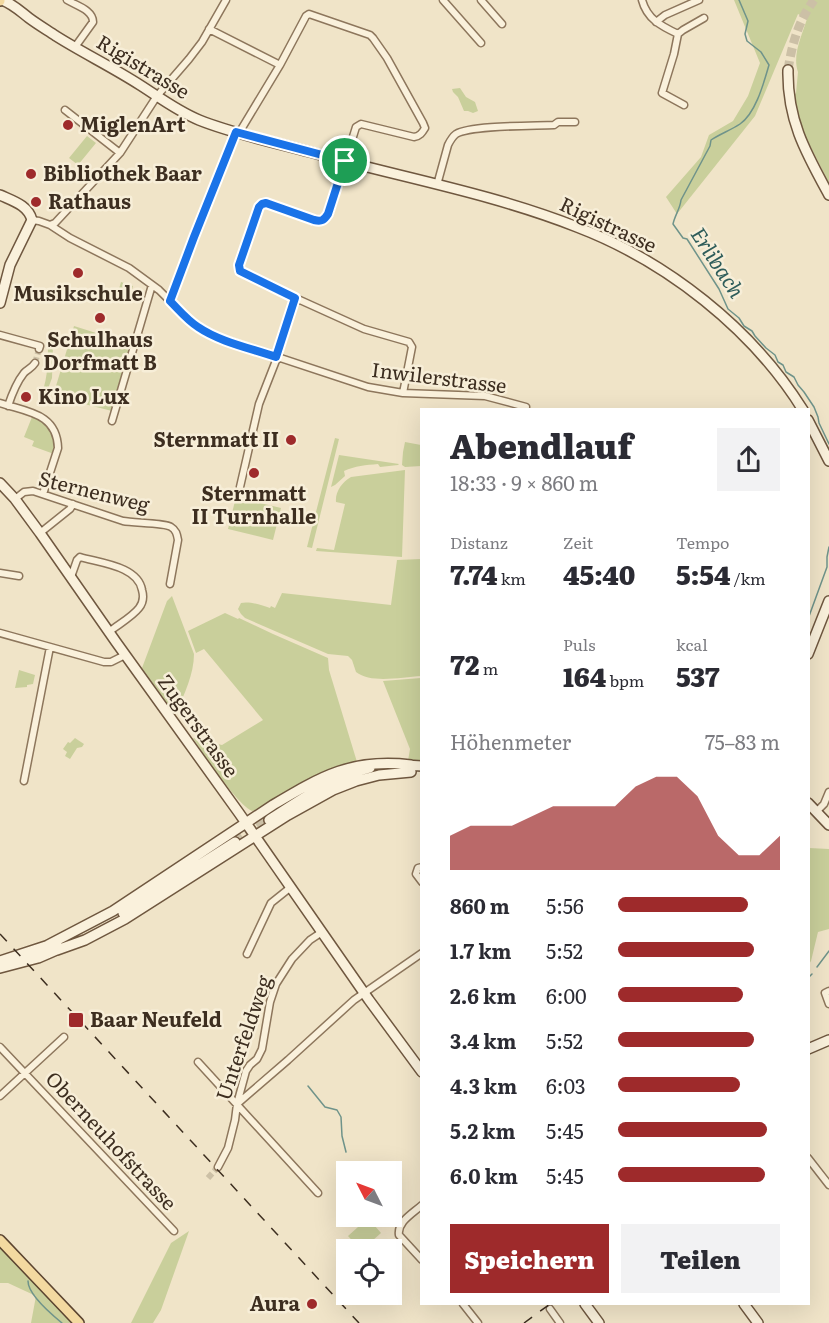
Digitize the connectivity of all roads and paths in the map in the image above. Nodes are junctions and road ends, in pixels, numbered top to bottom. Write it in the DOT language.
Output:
graph roads {
  1 [pos="1,0"];
  2 [pos="67,0"];
  3 [pos="226,0"];
  4 [pos="443,0"];
  5 [pos="481,0"];
  6 [pos="642,0"];
  7 [pos="699,0"];
  8 [pos="704,18"];
  9 [pos="656,22"];
  10 [pos="502,24"];
  11 [pos="209,29"];
  12 [pos="678,34"];
  13 [pos="481,43"];
  14 [pos="75,47"];
  15 [pos="280,65"];
  16 [pos="788,70"];
  17 [pos="157,96"];
  18 [pos="684,105"];
  19 [pos="65,110"];
  20 [pos="575,122"];
  21 [pos="238,133"];
  22 [pos="120,153"];
  23 [pos="345,161"];
  24 [pos="437,185"];
  25 [pos="0,195"];
  26 [pos="829,195"];
  27 [pos="32,220"];
  28 [pos="50,225"];
  29 [pos="4,275"];
  30 [pos="152,285"];
  31 [pos="295,298"];
  32 [pos="170,301"];
  33 [pos="0,303"];
  34 [pos="0,335"];
  35 [pos="40,348"];
  36 [pos="277,358"];
  37 [pos="35,363"];
  38 [pos="403,393"];
  39 [pos="0,403"];
  40 [pos="8,406"];
  41 [pos="526,407"];
  42 [pos="802,408"];
  43 [pos="112,421"];
  44 [pos="810,424"];
  45 [pos="829,461"];
  46 [pos="0,483"];
  47 [pos="240,487"];
  48 [pos="43,494"];
  49 [pos="15,499"];
  50 [pos="73,504"];
  51 [pos="40,533"];
  52 [pos="0,573"];
  53 [pos="19,576"];
  54 [pos="71,577"];
  55 [pos="170,584"];
  56 [pos="829,601"];
  57 [pos="110,631"];
  58 [pos="0,633"];
  59 [pos="50,647"];
  60 [pos="810,649"];
  61 [pos="125,655"];
  62 [pos="420,766"];
  63 [pos="411,768"];
  64 [pos="420,773"];
  65 [pos="24,780"];
  66 [pos="829,792"];
  67 [pos="810,804"];
  68 [pos="817,811"];
  69 [pos="269,820"];
  70 [pos="246,824"];
  71 [pos="829,825"];
  72 [pos="255,836"];
  73 [pos="234,842"];
  74 [pos="420,868"];
  75 [pos="420,879"];
  76 [pos="291,887"];
  77 [pos="138,903"];
  78 [pos="322,932"];
  79 [pos="48,945"];
  80 [pos="57,950"];
  81 [pos="248,954"];
  82 [pos="420,956"];
  83 [pos="0,961"];
  84 [pos="0,968"];
  85 [pos="829,991"];
  86 [pos="364,992"];
  87 [pos="829,1004"];
  88 [pos="64,1036"];
  89 [pos="829,1040"];
  90 [pos="0,1047"];
  91 [pos="810,1048"];
  92 [pos="198,1062"];
  93 [pos="420,1069"];
  94 [pos="25,1074"];
  95 [pos="0,1096"];
  96 [pos="237,1104"];
  97 [pos="810,1161"];
  98 [pos="218,1167"];
  99 [pos="829,1185"];
  100 [pos="318,1193"];
  101 [pos="420,1207"];
  102 [pos="174,1231"];
  103 [pos="0,1240"];
  104 [pos="420,1258"];
  105 [pos="464,1305"];
  106 [pos="586,1305"];
  107 [pos="745,1305"];
  108 [pos="550,1309"];
  109 [pos="79,1323"];
  110 [pos="478,1323"];
  111 [pos="560,1323"];
  112 [pos="599,1323"];
  113 [pos="758,1323"];
  1 -- 14 [label="main road, Rigistrasse"];
  2 -- 14 [label="street"];
  3 -- 11 [label="street"];
  4 -- 13 [label="street"];
  5 -- 10 [label="street"];
  6 -- 9 [label="street"];
  7 -- 9 [label="street"];
  8 -- 12 [label="street"];
  9 -- 12 [label="street"];
  11 -- 15 [label="street"];
  11 -- 17 [label="street"];
  12 -- 18 [label="street"];
  14 -- 17 [label="main road, Rigistrasse"];
  15 -- 21 [label="street"];
  15 -- 23 [label="street"];
  16 -- 26 [label="main road"];
  17 -- 21 [label="main road, Rigistrasse"];
  17 -- 22 [label="street"];
  19 -- 22 [label="street"];
  20 -- 24 [label="street"];
  21 -- 23 [label="main road, Rigistrasse"];
  21 -- 32 [label="street"];
  22 -- 28 [label="street"];
  23 -- 24 [label="main road, Rigistrasse"];
  23 -- 31 [label="street"];
  24 -- 42 [label="main road, Rigistrasse"];
  25 -- 27 [label="main road"];
  27 -- 28 [label="street, Inwilerstrasse"];
  27 -- 29 [label="main road"];
  28 -- 30 [label="street, Inwilerstrasse"];
  29 -- 33 [label="main road"];
  30 -- 32 [label="street, Inwilerstrasse"];
  30 -- 43 [label="street"];
  31 -- 36 [label="street"];
  31 -- 38 [label="street"];
  32 -- 36 [label="street, Inwilerstrasse"];
  34 -- 35 [label="street"];
  36 -- 38 [label="street, Inwilerstrasse"];
  36 -- 47 [label="street"];
  37 -- 40 [label="street"];
  38 -- 41 [label="street, Inwilerstrasse"];
  39 -- 40 [label="street"];
  40 -- 48 [label="street"];
  44 -- 45 [label="main road"];
  46 -- 49 [label="main road, Zugerstrasse"];
  48 -- 49 [label="street, Sternenweg"];
  48 -- 50 [label="street, Sternenweg"];
  49 -- 51 [label="main road, Zugerstrasse"];
  50 -- 51 [label="street"];
  50 -- 55 [label="street, Sternenweg"];
  51 -- 54 [label="main road, Zugerstrasse"];
  52 -- 53 [label="street"];
  54 -- 57 [label="main road, Zugerstrasse"];
  54 -- 57 [label="street"];
  56 -- 60 [label="main road"];
  57 -- 61 [label="main road, Zugerstrasse"];
  58 -- 59 [label="street"];
  59 -- 61 [label="street"];
  59 -- 65 [label="street"];
  61 -- 70 [label="main road, Zugerstrasse"];
  62 -- 63 [label="main road"];
  63 -- 64 [label="main road"];
  63 -- 69 [label="main road"];
  63 -- 70 [label="main road"];
  63 -- 72 [label="main road"];
  66 -- 68 [label="street"];
  67 -- 68 [label="main road"];
  68 -- 71 [label="main road"];
  70 -- 72 [label="main road, Zugerstrasse"];
  70 -- 79 [label="main road"];
  72 -- 76 [label="main road, Zugerstrasse"];
  72 -- 80 [label="main road"];
  73 -- 77 [label="main road"];
  74 -- 75 [label="street"];
  76 -- 78 [label="main road, Zugerstrasse"];
  76 -- 81 [label="street"];
  77 -- 79 [label="main road"];
  77 -- 80 [label="main road"];
  78 -- 86 [label="main road, Zugerstrasse"];
  78 -- 96 [label="street, Unterfeldweg"];
  79 -- 83 [label="main road"];
  80 -- 84 [label="main road"];
  82 -- 86 [label="street"];
  85 -- 87 [label="street"];
  86 -- 93 [label="main road, Zugerstrasse"];
  86 -- 96 [label="street"];
  88 -- 94 [label="street, Oberneuhofstrasse"];
  89 -- 91 [label="main road"];
  90 -- 94 [label="street, Oberneuhofstrasse"];
  92 -- 96 [label="street"];
  94 -- 95 [label="street, Oberneuhofstrasse"];
  94 -- 102 [label="street, Oberneuhofstrasse"];
  96 -- 98 [label="street, Unterfeldweg"];
  96 -- 100 [label="street"];
  97 -- 99 [label="street"];
  101 -- 104 [label="street"];
  103 -- 109 [label="main road"];
  105 -- 110 [label="street"];
  106 -- 112 [label="main road"];
  107 -- 113 [label="main road"];
  108 -- 111 [label="street"];
}
